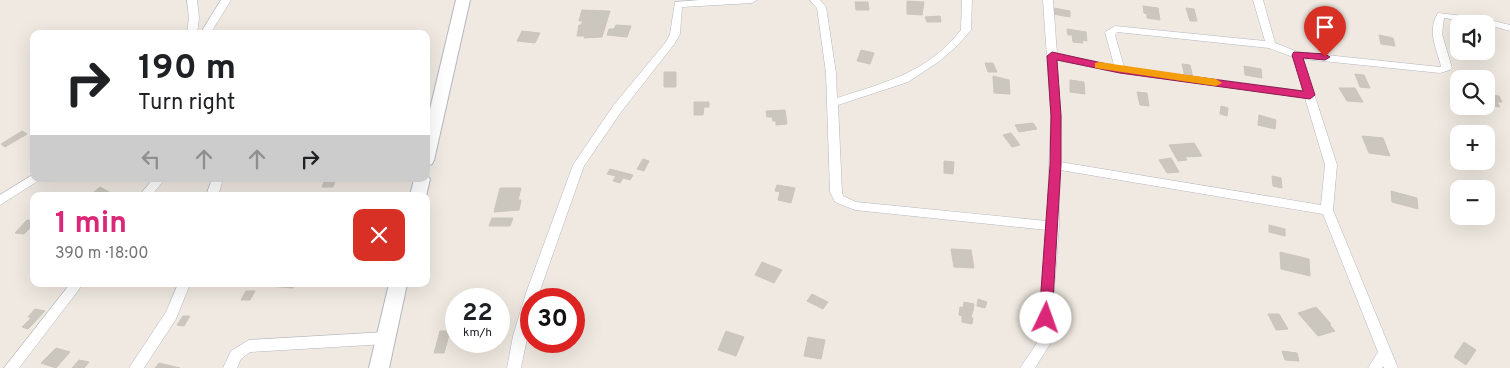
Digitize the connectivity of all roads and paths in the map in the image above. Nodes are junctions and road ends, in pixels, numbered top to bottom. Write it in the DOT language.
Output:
graph roads {
  1 [pos="192,0"];
  2 [pos="226,0"];
  3 [pos="463,0"];
  4 [pos="752,0"];
  5 [pos="815,0"];
  6 [pos="967,0"];
  7 [pos="1048,0"];
  8 [pos="1258,0"];
  9 [pos="1510,28"];
  10 [pos="192,30"];
  11 [pos="207,30"];
  12 [pos="1272,44"];
  13 [pos="1297,55"];
  14 [pos="1052,56"];
  15 [pos="1120,70"];
  16 [pos="1310,95"];
  17 [pos="832,103"];
  18 [pos="430,143"];
  19 [pos="1056,165"];
  20 [pos="30,181"];
  21 [pos="157,182"];
  22 [pos="148,192"];
  23 [pos="0,201"];
  24 [pos="1327,210"];
  25 [pos="1053,226"];
  26 [pos="75,287"];
  27 [pos="183,287"];
  28 [pos="397,287"];
  29 [pos="386,338"];
  30 [pos="1384,353"];
  31 [pos="11,368"];
  32 [pos="136,368"];
  33 [pos="230,368"];
  34 [pos="379,368"];
  35 [pos="514,368"];
  36 [pos="1027,368"];
  37 [pos="1375,368"];
  38 [pos="1391,368"];
  1 -- 10 [label="street"];
  2 -- 11 [label="street"];
  3 -- 18 [label="main road"];
  4 -- 35 [label="street"];
  5 -- 17 [label="street"];
  6 -- 17 [label="street"];
  7 -- 14 [label="street"];
  8 -- 12 [label="street"];
  9 -- 13 [label="street"];
  12 -- 13 [label="street"];
  12 -- 15 [label="street"];
  13 -- 16 [label="street"];
  14 -- 15 [label="street"];
  14 -- 19 [label="street"];
  15 -- 16 [label="street"];
  16 -- 24 [label="street"];
  17 -- 25 [label="street"];
  19 -- 24 [label="street"];
  19 -- 25 [label="street"];
  20 -- 23 [label="street"];
  21 -- 22 [label="street"];
  24 -- 30 [label="street"];
  25 -- 36 [label="street"];
  26 -- 31 [label="street"];
  27 -- 32 [label="street"];
  28 -- 29 [label="main road"];
  29 -- 33 [label="street"];
  29 -- 34 [label="main road"];
  30 -- 37 [label="street"];
  30 -- 38 [label="street"];
}
